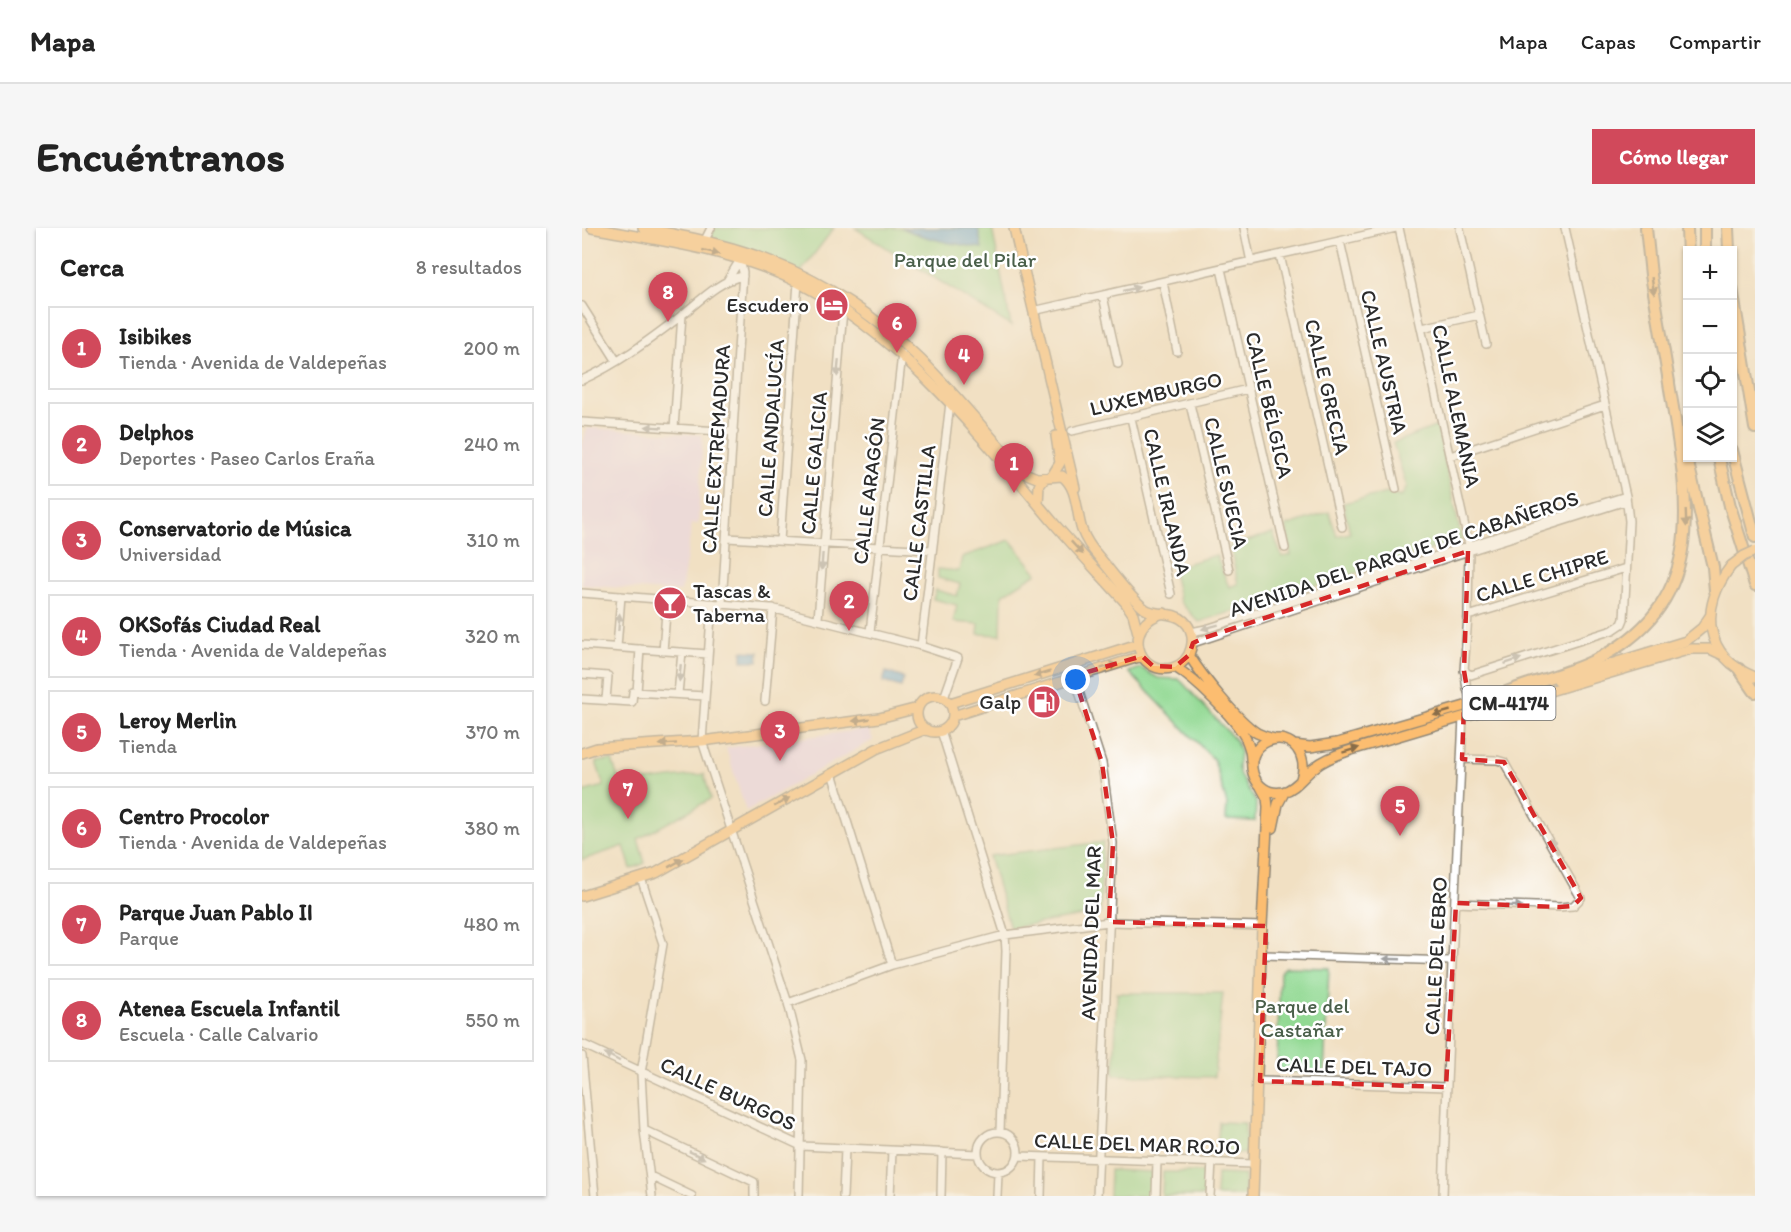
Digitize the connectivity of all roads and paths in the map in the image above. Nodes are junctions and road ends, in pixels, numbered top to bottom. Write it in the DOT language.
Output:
graph roads {
  1 [pos="592,228"];
  2 [pos="643,228"];
  3 [pos="711,228"];
  4 [pos="1008,228"];
  5 [pos="1014,228"];
  6 [pos="1244,228"];
  7 [pos="1398,228"];
  8 [pos="1565,228"];
  9 [pos="1646,228"];
  10 [pos="1687,228"];
  11 [pos="1705,228"];
  12 [pos="1728,228"];
  13 [pos="1460,229"];
  14 [pos="705,240"];
  15 [pos="1340,241"];
  16 [pos="1688,246"];
  17 [pos="1705,246"];
  18 [pos="1729,246"];
  19 [pos="742,255"];
  20 [pos="1280,255"];
  21 [pos="1251,262"];
  22 [pos="1221,269"];
  23 [pos="743,276"];
  24 [pos="727,281"];
  25 [pos="798,282"];
  26 [pos="1162,282"];
  27 [pos="1103,296"];
  28 [pos="1734,300"];
  29 [pos="582,306"];
  30 [pos="843,309"];
  31 [pos="1033,312"];
  32 [pos="682,315"];
  33 [pos="1479,315"];
  34 [pos="1422,328"];
  35 [pos="1486,344"];
  36 [pos="1177,351"];
  37 [pos="902,354"];
  38 [pos="616,360"];
  39 [pos="1118,364"];
  40 [pos="1668,377"];
  41 [pos="582,380"];
  42 [pos="1248,389"];
  43 [pos="950,403"];
  44 [pos="1190,404"];
  45 [pos="1605,405"];
  46 [pos="1131,418"];
  47 [pos="582,423"];
  48 [pos="674,428"];
  49 [pos="1755,428"];
  50 [pos="734,432"];
  51 [pos="1072,432"];
  52 [pos="1450,456"];
  53 [pos="1720,462"];
  54 [pos="1735,462"];
  55 [pos="1049,477"];
  56 [pos="1396,489"];
  57 [pos="1074,496"];
  58 [pos="1626,499"];
  59 [pos="1038,504"];
  60 [pos="1342,527"];
  61 [pos="1755,537"];
  62 [pos="727,538"];
  63 [pos="780,541"];
  64 [pos="824,543"];
  65 [pos="880,547"];
  66 [pos="1285,548"];
  67 [pos="1469,548"];
  68 [pos="932,550"];
  69 [pos="1755,551"];
  70 [pos="1626,568"];
  71 [pos="1229,570"];
  72 [pos="1755,585"];
  73 [pos="1715,591"];
  74 [pos="582,593"];
  75 [pos="1171,594"];
  76 [pos="621,597"];
  77 [pos="667,600"];
  78 [pos="712,603"];
  79 [pos="722,604"];
  80 [pos="773,608"];
  81 [pos="1164,613"];
  82 [pos="1468,616"];
  83 [pos="1710,616"];
  84 [pos="818,619"];
  85 [pos="870,632"];
  86 [pos="1191,632"];
  87 [pos="1138,633"];
  88 [pos="1193,643"];
  89 [pos="1138,644"];
  90 [pos="582,645"];
  91 [pos="921,646"];
  92 [pos="617,647"];
  93 [pos="640,649"];
  94 [pos="663,651"];
  95 [pos="682,652"];
  96 [pos="708,654"];
  97 [pos="1189,655"];
  98 [pos="1723,655"];
  99 [pos="1142,656"];
  100 [pos="1175,667"];
  101 [pos="1738,669"];
  102 [pos="1466,673"];
  103 [pos="582,674"];
  104 [pos="1074,676"];
  105 [pos="1755,678"];
  106 [pos="637,692"];
  107 [pos="1755,692"];
  108 [pos="678,694"];
  109 [pos="705,696"];
  110 [pos="582,699"];
  111 [pos="606,700"];
  112 [pos="947,700"];
  113 [pos="765,701"];
  114 [pos="1485,701"];
  115 [pos="918,708"];
  116 [pos="953,716"];
  117 [pos="1463,717"];
  118 [pos="926,729"];
  119 [pos="941,731"];
  120 [pos="1275,740"];
  121 [pos="702,741"];
  122 [pos="1294,745"];
  123 [pos="582,753"];
  124 [pos="1462,759"];
  125 [pos="1251,761"];
  126 [pos="832,773"];
  127 [pos="1301,778"];
  128 [pos="1261,787"];
  129 [pos="1285,791"];
  130 [pos="732,832"];
  131 [pos="641,878"];
  132 [pos="582,896"];
  133 [pos="1456,903"];
  134 [pos="1109,922"];
  135 [pos="1262,926"];
  136 [pos="1005,935"];
  137 [pos="1264,955"];
  138 [pos="1451,961"];
  139 [pos="892,965"];
  140 [pos="788,1003"];
  141 [pos="582,1044"];
  142 [pos="582,1056"];
  143 [pos="641,1073"];
  144 [pos="1260,1081"];
  145 [pos="1446,1087"];
  146 [pos="644,1130"];
  147 [pos="1000,1132"];
  148 [pos="801,1146"];
  149 [pos="845,1149"];
  150 [pos="892,1151"];
  151 [pos="942,1152"];
  152 [pos="978,1154"];
  153 [pos="1019,1156"];
  154 [pos="1042,1157"];
  155 [pos="1099,1158"];
  156 [pos="1157,1160"];
  157 [pos="1212,1162"];
  158 [pos="1254,1164"];
  159 [pos="998,1173"];
  160 [pos="651,1176"];
  161 [pos="595,1196"];
  162 [pos="652,1196"];
  163 [pos="692,1196"];
  164 [pos="754,1196"];
  165 [pos="799,1196"];
  166 [pos="843,1196"];
  167 [pos="890,1196"];
  168 [pos="941,1196"];
  169 [pos="997,1196"];
  170 [pos="1041,1196"];
  171 [pos="1097,1196"];
  172 [pos="1156,1196"];
  173 [pos="1210,1196"];
  174 [pos="1255,1196"];
  175 [pos="1443,1196"];
  1 -- 19 [label="main road, one-way"];
  2 -- 14 [label="main road"];
  3 -- 14 [label="street"];
  4 -- 55 [label="main road"];
  5 -- 31 [label="main road"];
  6 -- 21 [label="street"];
  7 -- 15 [label="street"];
  7 -- 34 [label="street, CALLE ALEMANIA"];
  8 -- 45 [label="street"];
  9 -- 40 [label="highway, one-way"];
  10 -- 16 [label="highway"];
  11 -- 17 [label="highway"];
  12 -- 18 [label="highway"];
  13 -- 33 [label="street"];
  14 -- 19 [label="main road"];
  15 -- 20 [label="street"];
  15 -- 56 [label="street, CALLE AUSTRIA"];
  19 -- 23 [label="street, CALLE EXTREMADURA"];
  19 -- 24 [label="street"];
  19 -- 25 [label="main road"];
  19 -- 55 [label="main road"];
  20 -- 21 [label="street"];
  20 -- 60 [label="street, CALLE GRECIA"];
  21 -- 22 [label="street"];
  22 -- 26 [label="street"];
  22 -- 42 [label="street, CALLE BÉLGICA"];
  23 -- 24 [label="street"];
  23 -- 50 [label="street, CALLE EXTREMADURA"];
  24 -- 32 [label="street"];
  25 -- 30 [label="main road"];
  25 -- 63 [label="street, CALLE ANDALUCÍA"];
  27 -- 26 [label="street, one-way"];
  26 -- 36 [label="street"];
  27 -- 31 [label="street"];
  27 -- 39 [label="street"];
  28 -- 49 [label="highway"];
  29 -- 38 [label="street"];
  30 -- 37 [label="main road"];
  30 -- 64 [label="street, CALLE GALICIA, one-way"];
  31 -- 57 [label="main road"];
  32 -- 38 [label="street"];
  32 -- 48 [label="street"];
  33 -- 34 [label="street"];
  33 -- 35 [label="street"];
  34 -- 52 [label="street, CALLE ALEMANIA"];
  37 -- 43 [label="main road"];
  37 -- 65 [label="street, CALLE ARAGÓN"];
  38 -- 41 [label="street"];
  40 -- 73 [label="highway"];
  40 -- 114 [label="highway, one-way"];
  42 -- 44 [label="street, LUXEMBURGO"];
  42 -- 66 [label="street, CALLE BÉLGICA"];
  43 -- 59 [label="main road"];
  43 -- 68 [label="street, CALLE CASTILLA"];
  44 -- 46 [label="street, LUXEMBURGO"];
  44 -- 71 [label="street, CALLE SUECIA"];
  45 -- 52 [label="street"];
  45 -- 58 [label="street"];
  46 -- 51 [label="street, LUXEMBURGO"];
  46 -- 75 [label="street, CALLE IRLANDA"];
  48 -- 47 [label="street, one-way"];
  48 -- 50 [label="street"];
  50 -- 62 [label="street, CALLE EXTREMADURA"];
  52 -- 67 [label="street, CALLE ALEMANIA"];
  53 -- 72 [label="highway"];
  54 -- 61 [label="highway"];
  55 -- 57 [label="main road"];
  55 -- 59 [label="main road"];
  57 -- 81 [label="main road"];
  58 -- 67 [label="street, AVENIDA DEL PARQUE DE CABAÑEROS"];
  58 -- 70 [label="street"];
  59 -- 87 [label="main road, one-way"];
  62 -- 63 [label="street"];
  62 -- 79 [label="street, CALLE EXTREMADURA"];
  63 -- 64 [label="street"];
  64 -- 65 [label="street"];
  64 -- 84 [label="street, CALLE GALICIA, one-way"];
  65 -- 68 [label="street"];
  65 -- 85 [label="street, CALLE ARAGÓN"];
  67 -- 82 [label="street, CALLE ALEMANIA"];
  67 -- 86 [label="street, AVENIDA DEL PARQUE DE CABAÑEROS, one-way"];
  67 -- 88 [label="street, AVENIDA DEL PARQUE DE CABAÑEROS"];
  68 -- 91 [label="street, CALLE CASTILLA"];
  69 -- 73 [label="main road, bridge"];
  70 -- 82 [label="street, CALLE CHIPRE"];
  102 -- 70 [label="street, one-way"];
  73 -- 83 [label="main road"];
  74 -- 76 [label="street"];
  76 -- 77 [label="street"];
  92 -- 76 [label="street, one-way"];
  77 -- 78 [label="street"];
  77 -- 94 [label="street"];
  78 -- 79 [label="street"];
  78 -- 96 [label="street"];
  79 -- 80 [label="street"];
  80 -- 84 [label="street"];
  80 -- 113 [label="street"];
  81 -- 86 [label="main road"];
  81 -- 87 [label="main road"];
  82 -- 102 [label="street, CALLE ALEMANIA"];
  83 -- 98 [label="main road"];
  83 -- 114 [label="main road, CM-4174"];
  84 -- 85 [label="street"];
  85 -- 91 [label="street"];
  86 -- 88 [label="main road"];
  87 -- 89 [label="main road"];
  88 -- 97 [label="main road"];
  89 -- 99 [label="main road"];
  89 -- 112 [label="main road, one-way"];
  90 -- 92 [label="street"];
  91 -- 112 [label="street"];
  92 -- 93 [label="street"];
  93 -- 94 [label="street"];
  93 -- 106 [label="street"];
  94 -- 95 [label="street"];
  95 -- 96 [label="street"];
  95 -- 108 [label="street, one-way"];
  96 -- 109 [label="street"];
  97 -- 100 [label="main road"];
  97 -- 120 [label="main road"];
  98 -- 101 [label="main road"];
  98 -- 117 [label="main road, CM-4174"];
  99 -- 100 [label="main road"];
  104 -- 99 [label="main road, one-way"];
  100 -- 125 [label="main road"];
  101 -- 105 [label="main road"];
  101 -- 107 [label="highway"];
  102 -- 114 [label="street, CALLE ALEMANIA"];
  103 -- 111 [label="street"];
  104 -- 116 [label="main road"];
  104 -- 134 [label="street, AVENIDA DEL MAR"];
  106 -- 108 [label="street"];
  106 -- 111 [label="street"];
  108 -- 109 [label="street"];
  109 -- 121 [label="street"];
  110 -- 111 [label="street"];
  112 -- 115 [label="main road"];
  112 -- 116 [label="main road"];
  114 -- 122 [label="main road, CM-4174, one-way"];
  115 -- 118 [label="main road"];
  115 -- 121 [label="main road, one-way"];
  116 -- 119 [label="main road"];
  117 -- 124 [label="street, CALLE DEL EBRO"];
  127 -- 117 [label="main road, CM-4174, one-way"];
  118 -- 119 [label="main road"];
  118 -- 126 [label="main road"];
  119 -- 136 [label="street"];
  120 -- 122 [label="main road"];
  120 -- 125 [label="main road"];
  121 -- 123 [label="main road, one-way"];
  121 -- 130 [label="street"];
  122 -- 127 [label="main road"];
  124 -- 133 [label="street, CALLE DEL EBRO"];
  133 -- 124 [label="street, one-way"];
  125 -- 128 [label="main road"];
  130 -- 126 [label="main road, one-way"];
  126 -- 139 [label="street"];
  127 -- 129 [label="main road"];
  128 -- 129 [label="main road"];
  128 -- 135 [label="main road"];
  129 -- 137 [label="main road"];
  131 -- 130 [label="main road, one-way"];
  130 -- 140 [label="street"];
  131 -- 132 [label="main road"];
  131 -- 143 [label="street"];
  133 -- 138 [label="street, CALLE DEL EBRO"];
  134 -- 135 [label="street"];
  134 -- 136 [label="street"];
  134 -- 155 [label="street, AVENIDA DEL MAR"];
  135 -- 158 [label="main road"];
  136 -- 139 [label="street"];
  136 -- 147 [label="street"];
  138 -- 137 [label="street, one-way"];
  137 -- 144 [label="main road"];
  138 -- 145 [label="street, CALLE DEL EBRO"];
  139 -- 140 [label="street"];
  140 -- 148 [label="street"];
  143 -- 141 [label="street, CALLE BURGOS, one-way"];
  142 -- 161 [label="street"];
  143 -- 146 [label="street"];
  143 -- 148 [label="street, CALLE BURGOS"];
  144 -- 145 [label="street, CALLE DEL TAJO"];
  144 -- 174 [label="main road"];
  145 -- 175 [label="street, CALLE DEL EBRO"];
  146 -- 160 [label="street"];
  146 -- 164 [label="street, one-way"];
  147 -- 152 [label="street"];
  147 -- 153 [label="street"];
  148 -- 149 [label="street"];
  148 -- 165 [label="street"];
  149 -- 150 [label="street"];
  149 -- 166 [label="street"];
  150 -- 151 [label="street"];
  150 -- 167 [label="street"];
  151 -- 152 [label="street"];
  151 -- 168 [label="street"];
  152 -- 159 [label="street"];
  153 -- 154 [label="street, CALLE DEL MAR ROJO"];
  153 -- 159 [label="street"];
  154 -- 155 [label="street, CALLE DEL MAR ROJO"];
  154 -- 170 [label="street"];
  155 -- 156 [label="street, CALLE DEL MAR ROJO"];
  155 -- 171 [label="street, AVENIDA DEL MAR"];
  156 -- 157 [label="street, CALLE DEL MAR ROJO"];
  156 -- 172 [label="street"];
  157 -- 158 [label="street, CALLE DEL MAR ROJO"];
  157 -- 173 [label="street"];
  158 -- 174 [label="main road"];
  159 -- 169 [label="street"];
  160 -- 162 [label="street"];
  160 -- 163 [label="street"];
}
